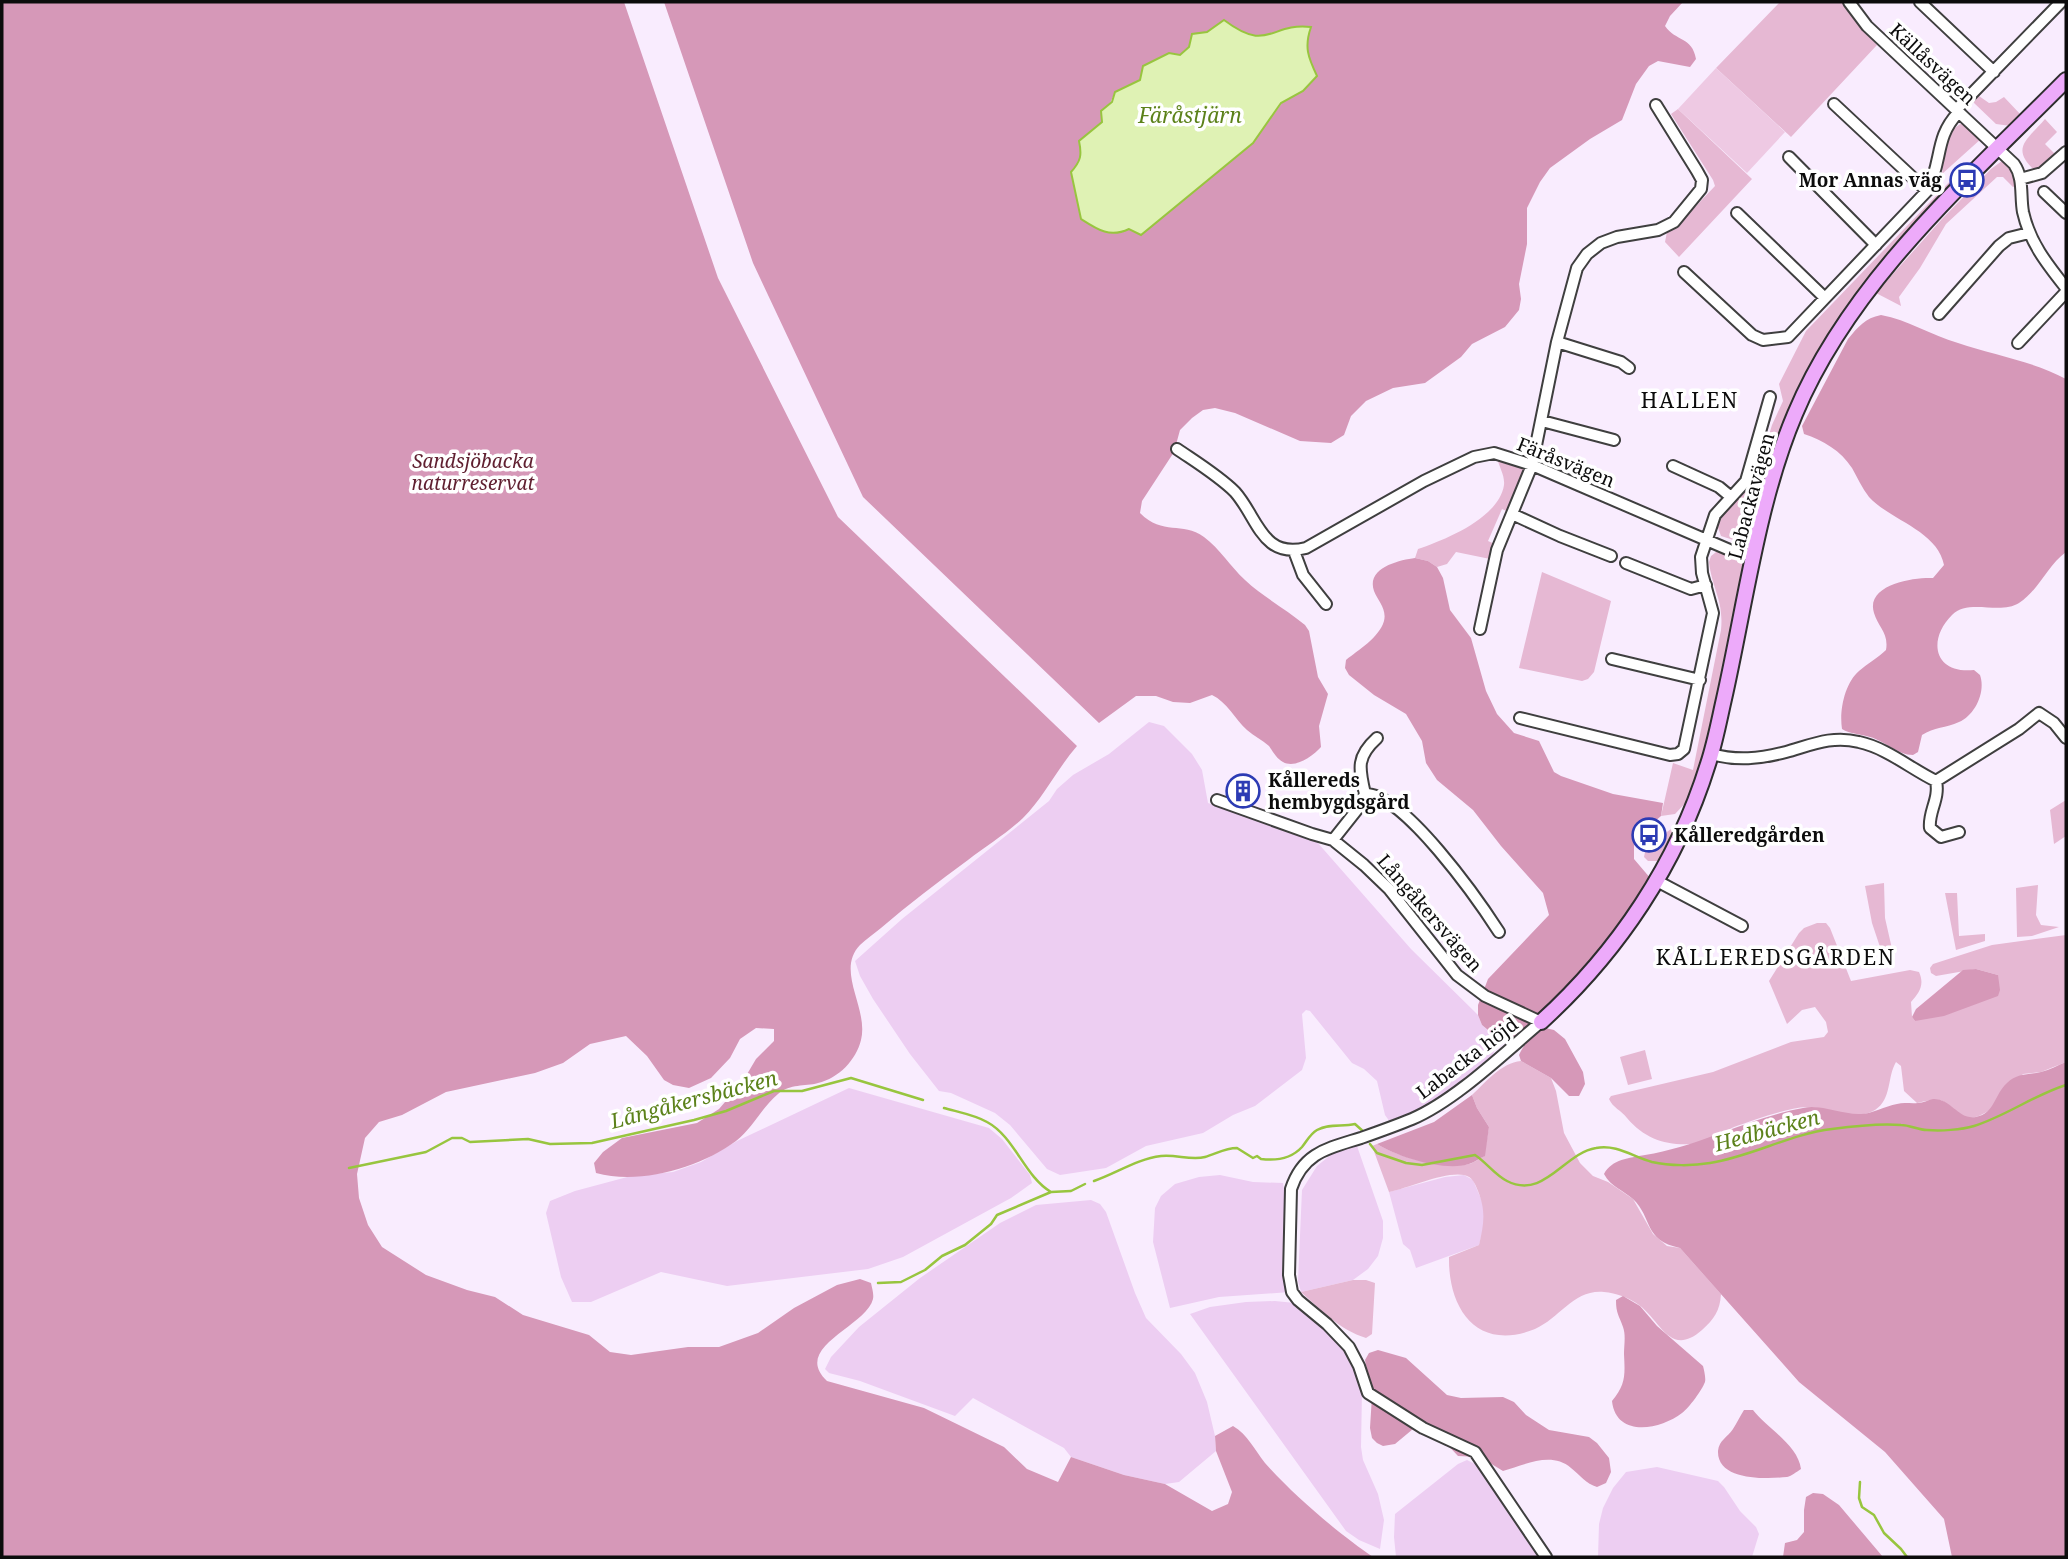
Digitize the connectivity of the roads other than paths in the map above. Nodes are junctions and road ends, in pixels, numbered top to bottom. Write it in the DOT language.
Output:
graph roads {
  1 [pos="1849,2"];
  2 [pos="1920,2"];
  3 [pos="2061,2"];
  4 [pos="1994,72"];
  5 [pos="2066,80"];
  6 [pos="1834,104"];
  7 [pos="1656,105"];
  8 [pos="1957,112"];
  9 [pos="1997,149"];
  10 [pos="2066,152"];
  11 [pos="1789,157"];
  12 [pos="2020,179"];
  13 [pos="1927,191"];
  14 [pos="2044,192"];
  15 [pos="1737,213"];
  16 [pos="2066,213"];
  17 [pos="2029,233"];
  18 [pos="1876,245"];
  19 [pos="1684,272"];
  20 [pos="2066,290"];
  21 [pos="1825,298"];
  22 [pos="1940,314"];
  23 [pos="1557,342"];
  24 [pos="2018,343"];
  25 [pos="1629,368"];
  26 [pos="1770,397"];
  27 [pos="1542,421"];
  28 [pos="1614,440"];
  29 [pos="1177,449"];
  30 [pos="1532,465"];
  31 [pos="1673,466"];
  32 [pos="1731,497"];
  33 [pos="1512,513"];
  34 [pos="1707,540"];
  35 [pos="1294,551"];
  36 [pos="1611,556"];
  37 [pos="1754,556"];
  38 [pos="1626,563"];
  39 [pos="1706,586"];
  40 [pos="1326,604"];
  41 [pos="1479,629"];
  42 [pos="1612,659"];
  43 [pos="1700,680"];
  44 [pos="1520,718"];
  45 [pos="1377,738"];
  46 [pos="2066,738"];
  47 [pos="1711,754"];
  48 [pos="1936,781"];
  49 [pos="1365,794"];
  50 [pos="1217,800"];
  51 [pos="1959,832"];
  52 [pos="1333,840"];
  53 [pos="1657,881"];
  54 [pos="1742,926"];
  55 [pos="1499,932"];
  56 [pos="1541,1022"];
  57 [pos="1546,1557"];
  1 -- 8 [label="street, Källåsvägen"];
  2 -- 4 [label="street"];
  3 -- 4 [label="street"];
  4 -- 8 [label="street"];
  5 -- 9 [label="street, Labackavägen"];
  6 -- 13 [label="street"];
  7 -- 23 [label="street"];
  8 -- 9 [label="street, Källåsvägen"];
  8 -- 13 [label="street"];
  9 -- 12 [label="street, Källåsvägen"];
  9 -- 37 [label="street, Labackavägen"];
  10 -- 12 [label="street"];
  11 -- 18 [label="street"];
  12 -- 17 [label="street"];
  13 -- 18 [label="street"];
  14 -- 16 [label="street"];
  15 -- 21 [label="street"];
  17 -- 20 [label="street"];
  17 -- 22 [label="street"];
  18 -- 21 [label="street"];
  19 -- 21 [label="street"];
  20 -- 24 [label="street"];
  23 -- 25 [label="street"];
  23 -- 27 [label="street"];
  26 -- 32 [label="street"];
  27 -- 28 [label="street"];
  27 -- 30 [label="street"];
  29 -- 35 [label="street"];
  30 -- 33 [label="street"];
  30 -- 34 [label="street, Färåsvägen"];
  30 -- 35 [label="street, Färåsvägen"];
  31 -- 32 [label="street"];
  32 -- 34 [label="street"];
  33 -- 36 [label="street"];
  33 -- 41 [label="street"];
  34 -- 37 [label="street, Färåsvägen"];
  34 -- 39 [label="street"];
  35 -- 40 [label="street"];
  37 -- 47 [label="street, Labackavägen"];
  38 -- 39 [label="street"];
  39 -- 43 [label="street"];
  42 -- 43 [label="street"];
  43 -- 44 [label="street"];
  45 -- 49 [label="street"];
  46 -- 48 [label="street"];
  47 -- 48 [label="street"];
  47 -- 53 [label="street, Labackavägen"];
  48 -- 51 [label="street"];
  49 -- 52 [label="street"];
  49 -- 55 [label="street"];
  50 -- 52 [label="street, Långåkersvägen"];
  52 -- 56 [label="street, Långåkersvägen"];
  53 -- 54 [label="street"];
  53 -- 56 [label="street, Labackavägen"];
  56 -- 57 [label="street, Labacka höjd"];
}
